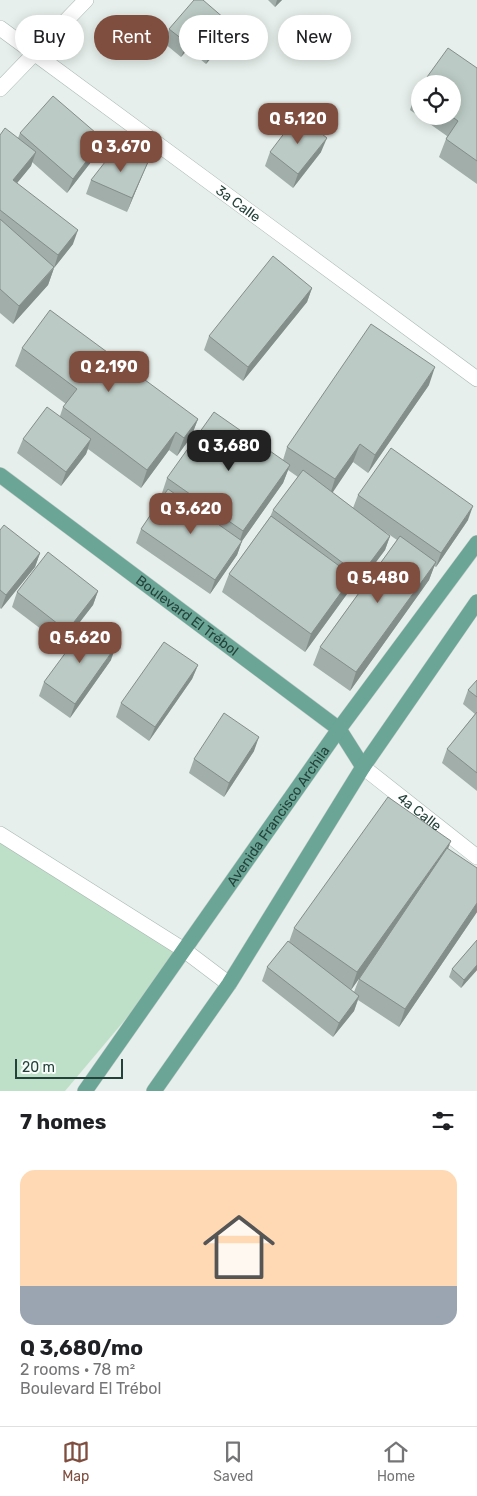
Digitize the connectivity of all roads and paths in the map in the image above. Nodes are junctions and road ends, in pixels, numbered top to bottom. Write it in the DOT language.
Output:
graph roads {
  1 [pos="86,0"];
  2 [pos="72,15"];
  3 [pos="0,28"];
  4 [pos="15,39"];
  5 [pos="28,60"];
  6 [pos="42,60"];
  7 [pos="0,89"];
  8 [pos="477,379"];
  9 [pos="0,475"];
  10 [pos="477,544"];
  11 [pos="477,602"];
  12 [pos="339,729"];
  13 [pos="363,767"];
  14 [pos="0,834"];
  15 [pos="477,857"];
  16 [pos="184,950"];
  17 [pos="229,984"];
  18 [pos="85,1091"];
  19 [pos="154,1091"];
  1 -- 2 [label="street"];
  3 -- 4 [label="street, 3a Calle"];
  5 -- 7 [label="street"];
  6 -- 8 [label="street, 3a Calle"];
  9 -- 12 [label="main road, Boulevard El Trébol"];
  10 -- 12 [label="main road, Avenida Francisco Archila"];
  11 -- 13 [label="main road"];
  12 -- 13 [label="main road, Boulevard El Trébol"];
  12 -- 16 [label="main road, Avenida Francisco Archila"];
  13 -- 15 [label="street, 4a Calle"];
  13 -- 17 [label="main road"];
  14 -- 16 [label="street"];
  16 -- 17 [label="street"];
  16 -- 18 [label="main road, Avenida Francisco Archila"];
  17 -- 19 [label="main road"];
}
